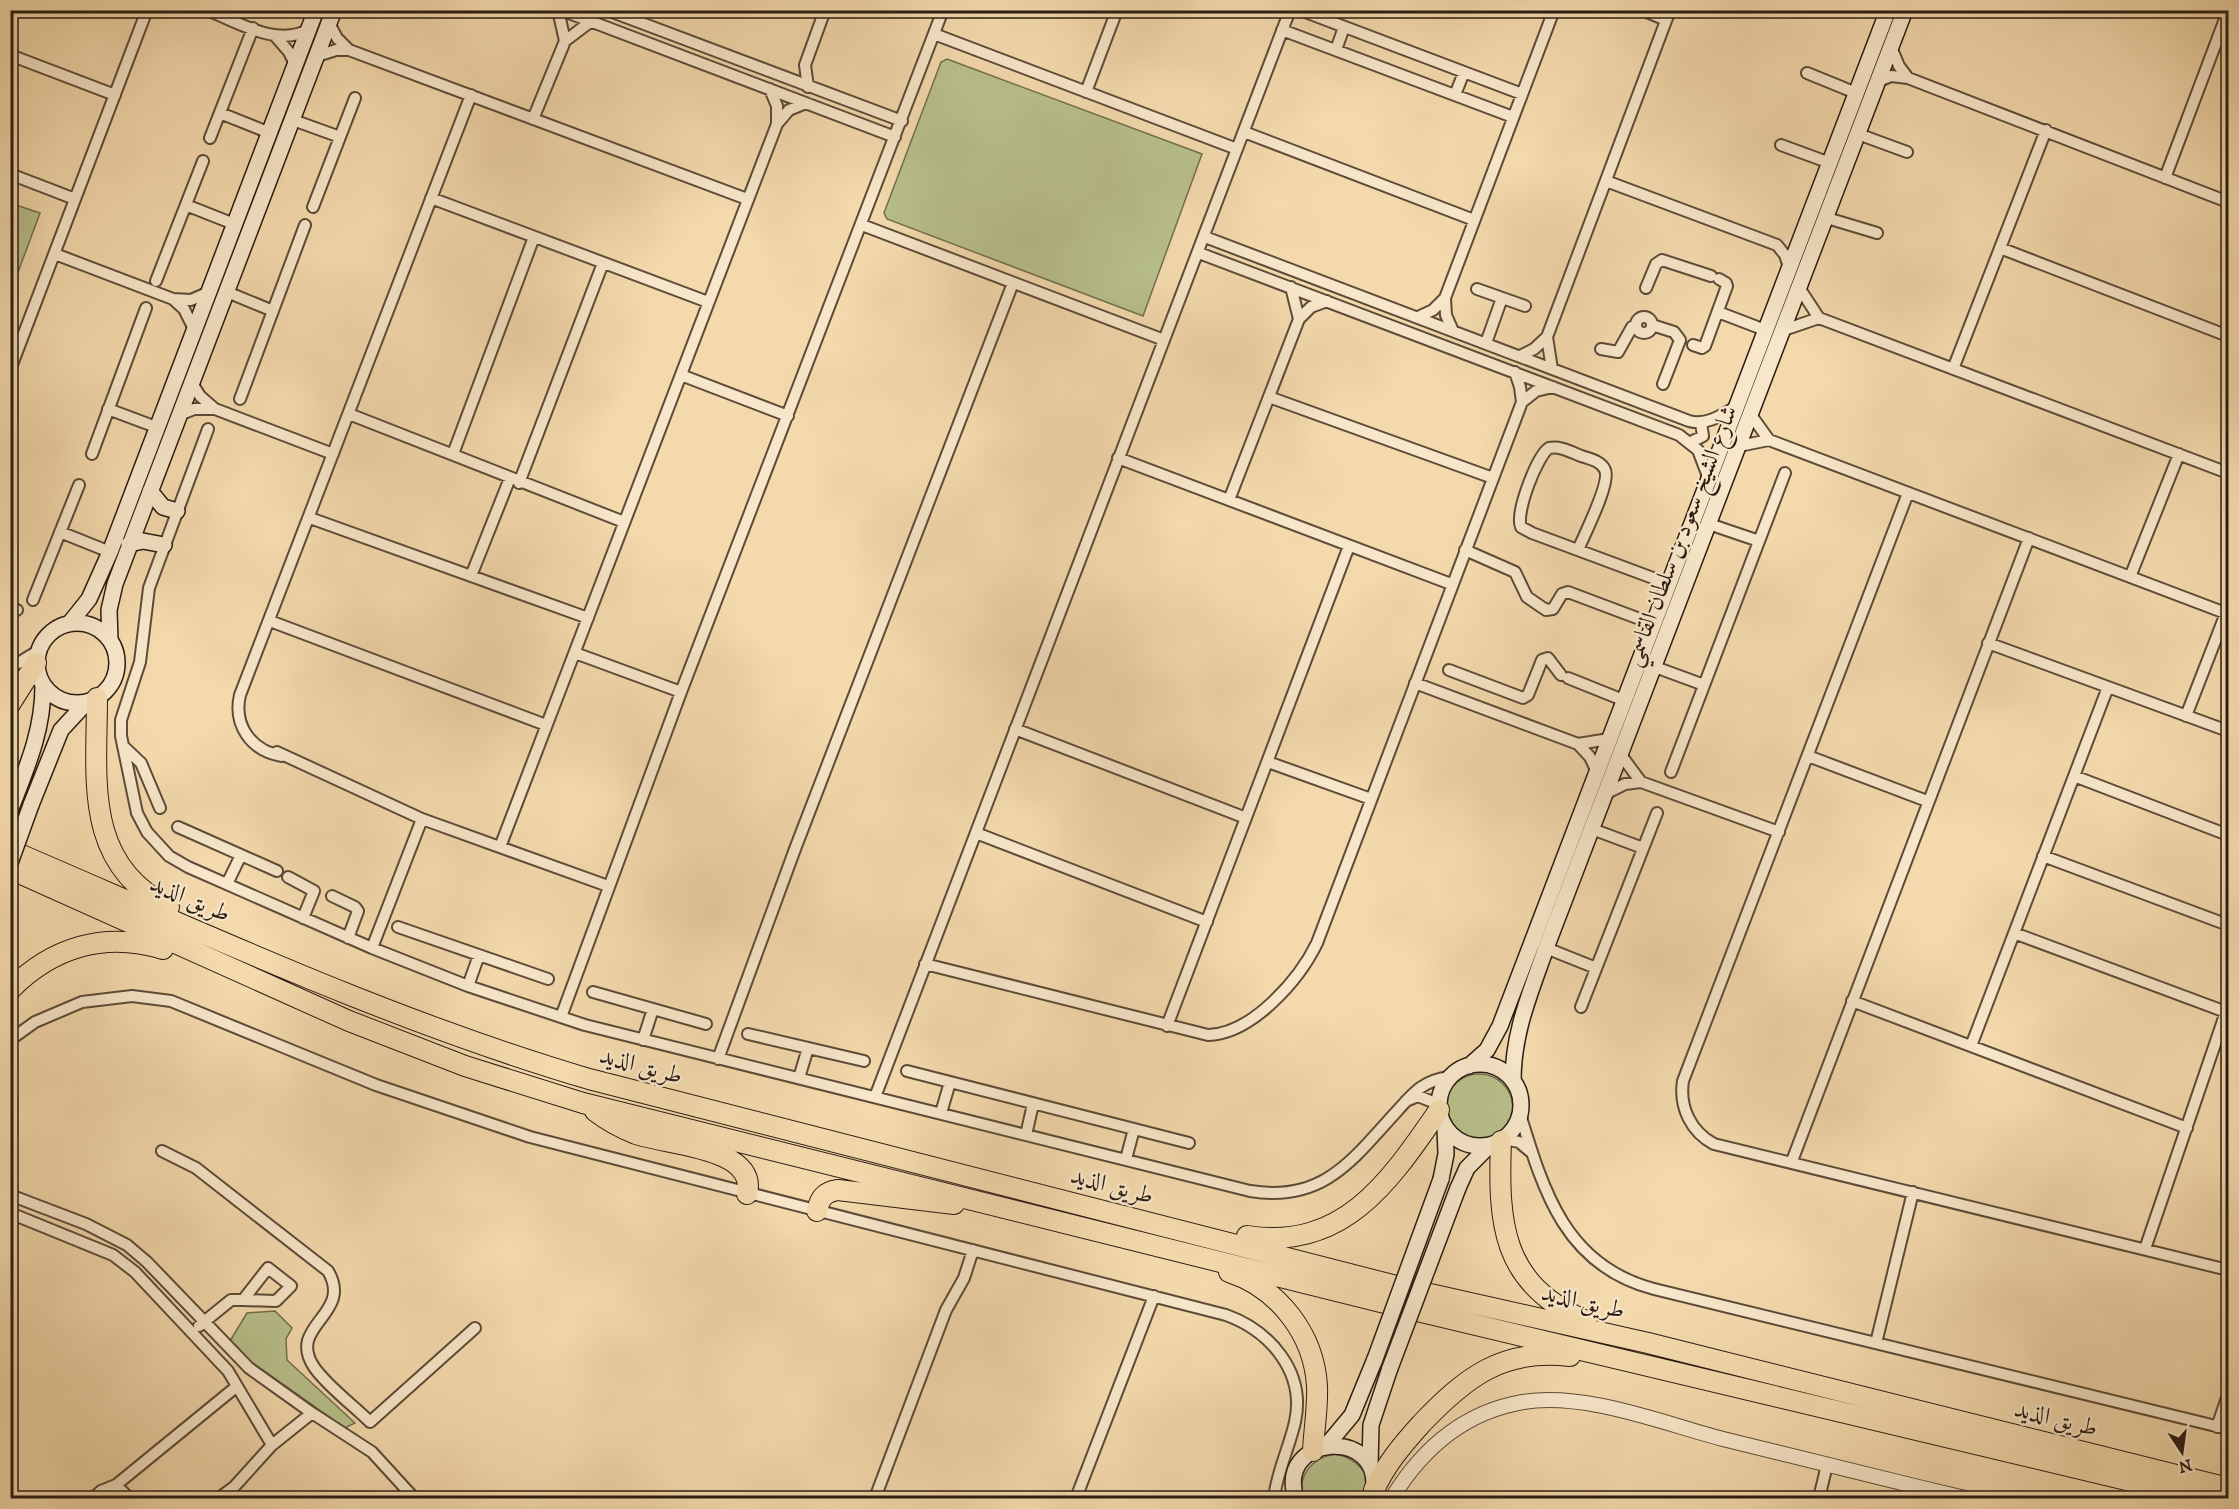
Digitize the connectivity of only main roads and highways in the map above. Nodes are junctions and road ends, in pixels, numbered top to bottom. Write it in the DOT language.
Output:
graph roads {
  1 [pos="316,10"];
  2 [pos="1905,10"];
  3 [pos="1882,12"];
  4 [pos="332,17"];
  5 [pos="270,133"];
  6 [pos="269,183"];
  7 [pos="150,491"];
  8 [pos="177,511"];
  9 [pos="129,544"];
  10 [pos="164,545"];
  11 [pos="69,624"];
  12 [pos="110,640"];
  13 [pos="37,657"];
  14 [pos="43,686"];
  15 [pos="92,700"];
  16 [pos="10,704"];
  17 [pos="1597,772"];
  18 [pos="1607,793"];
  19 [pos="13,804"];
  20 [pos="10,850"];
  21 [pos="10,863"];
  22 [pos="10,869"];
  23 [pos="241,949"];
  24 [pos="235,971"];
  25 [pos="10,990"];
  26 [pos="1469,1066"];
  27 [pos="1513,1081"];
  28 [pos="584,1102"];
  29 [pos="1441,1114"];
  30 [pos="1498,1141"];
  31 [pos="1017,1187"];
  32 [pos="747,1194"];
  33 [pos="984,1202"];
  34 [pos="1011,1208"];
  35 [pos="817,1211"];
  36 [pos="1648,1343"];
  37 [pos="1673,1371"];
  38 [pos="1320,1448"];
  39 [pos="1370,1466"];
  40 [pos="2229,1488"];
  41 [pos="1373,1494"];
  42 [pos="1296,1498"];
  43 [pos="2202,1498"];
  1 -- 5 [label="main road"];
  2 -- 18 [label="main road, شارع الشيخ سعود بن سلطان القاسمي"];
  3 -- 17 [label="main road, شارع الشيخ سعود بن سلطان القاسمي"];
  4 -- 6 [label="main road"];
  5 -- 6 [label="main road"];
  5 -- 11 [label="main road"];
  6 -- 7 [label="main road"];
  7 -- 8 [label="main road"];
  7 -- 9 [label="main road"];
  9 -- 10 [label="main road"];
  9 -- 12 [label="main road"];
  11 -- 12 [label="main road"];
  11 -- 13 [label="main road"];
  12 -- 15 [label="main road"];
  13 -- 14 [label="main road"];
  13 -- 16 [label="highway"];
  14 -- 15 [label="main road"];
  14 -- 19 [label="main road"];
  15 -- 21 [label="main road, bridge"];
  15 -- 23 [label="highway"];
  17 -- 18 [label="main road"];
  17 -- 26 [label="main road, شارع الشيخ سعود بن سلطان القاسمي"];
  18 -- 27 [label="main road, شارع الشيخ سعود بن سلطان القاسمي"];
  20 -- 23 [label="highway, طريق الذيد"];
  22 -- 24 [label="highway, طريق الذيد"];
  23 -- 31 [label="highway, طريق الذيد"];
  24 -- 25 [label="highway"];
  24 -- 28 [label="highway, طريق الذيد"];
  26 -- 27 [label="main road"];
  26 -- 29 [label="main road"];
  27 -- 30 [label="main road"];
  28 -- 32 [label="highway"];
  28 -- 33 [label="highway, طريق الذيد"];
  29 -- 30 [label="main road"];
  29 -- 31 [label="highway"];
  29 -- 38 [label="main road, bridge"];
  30 -- 36 [label="highway"];
  30 -- 39 [label="main road, bridge"];
  31 -- 36 [label="highway, طريق الذيد"];
  33 -- 34 [label="highway, طريق الذيد"];
  33 -- 35 [label="highway"];
  34 -- 37 [label="highway, طريق الذيد"];
  34 -- 38 [label="highway"];
  36 -- 40 [label="highway, طريق الذيد"];
  37 -- 41 [label="highway"];
  37 -- 43 [label="highway, طريق الذيد"];
  38 -- 39 [label="main road"];
  38 -- 42 [label="main road"];
  39 -- 41 [label="main road"];
}
